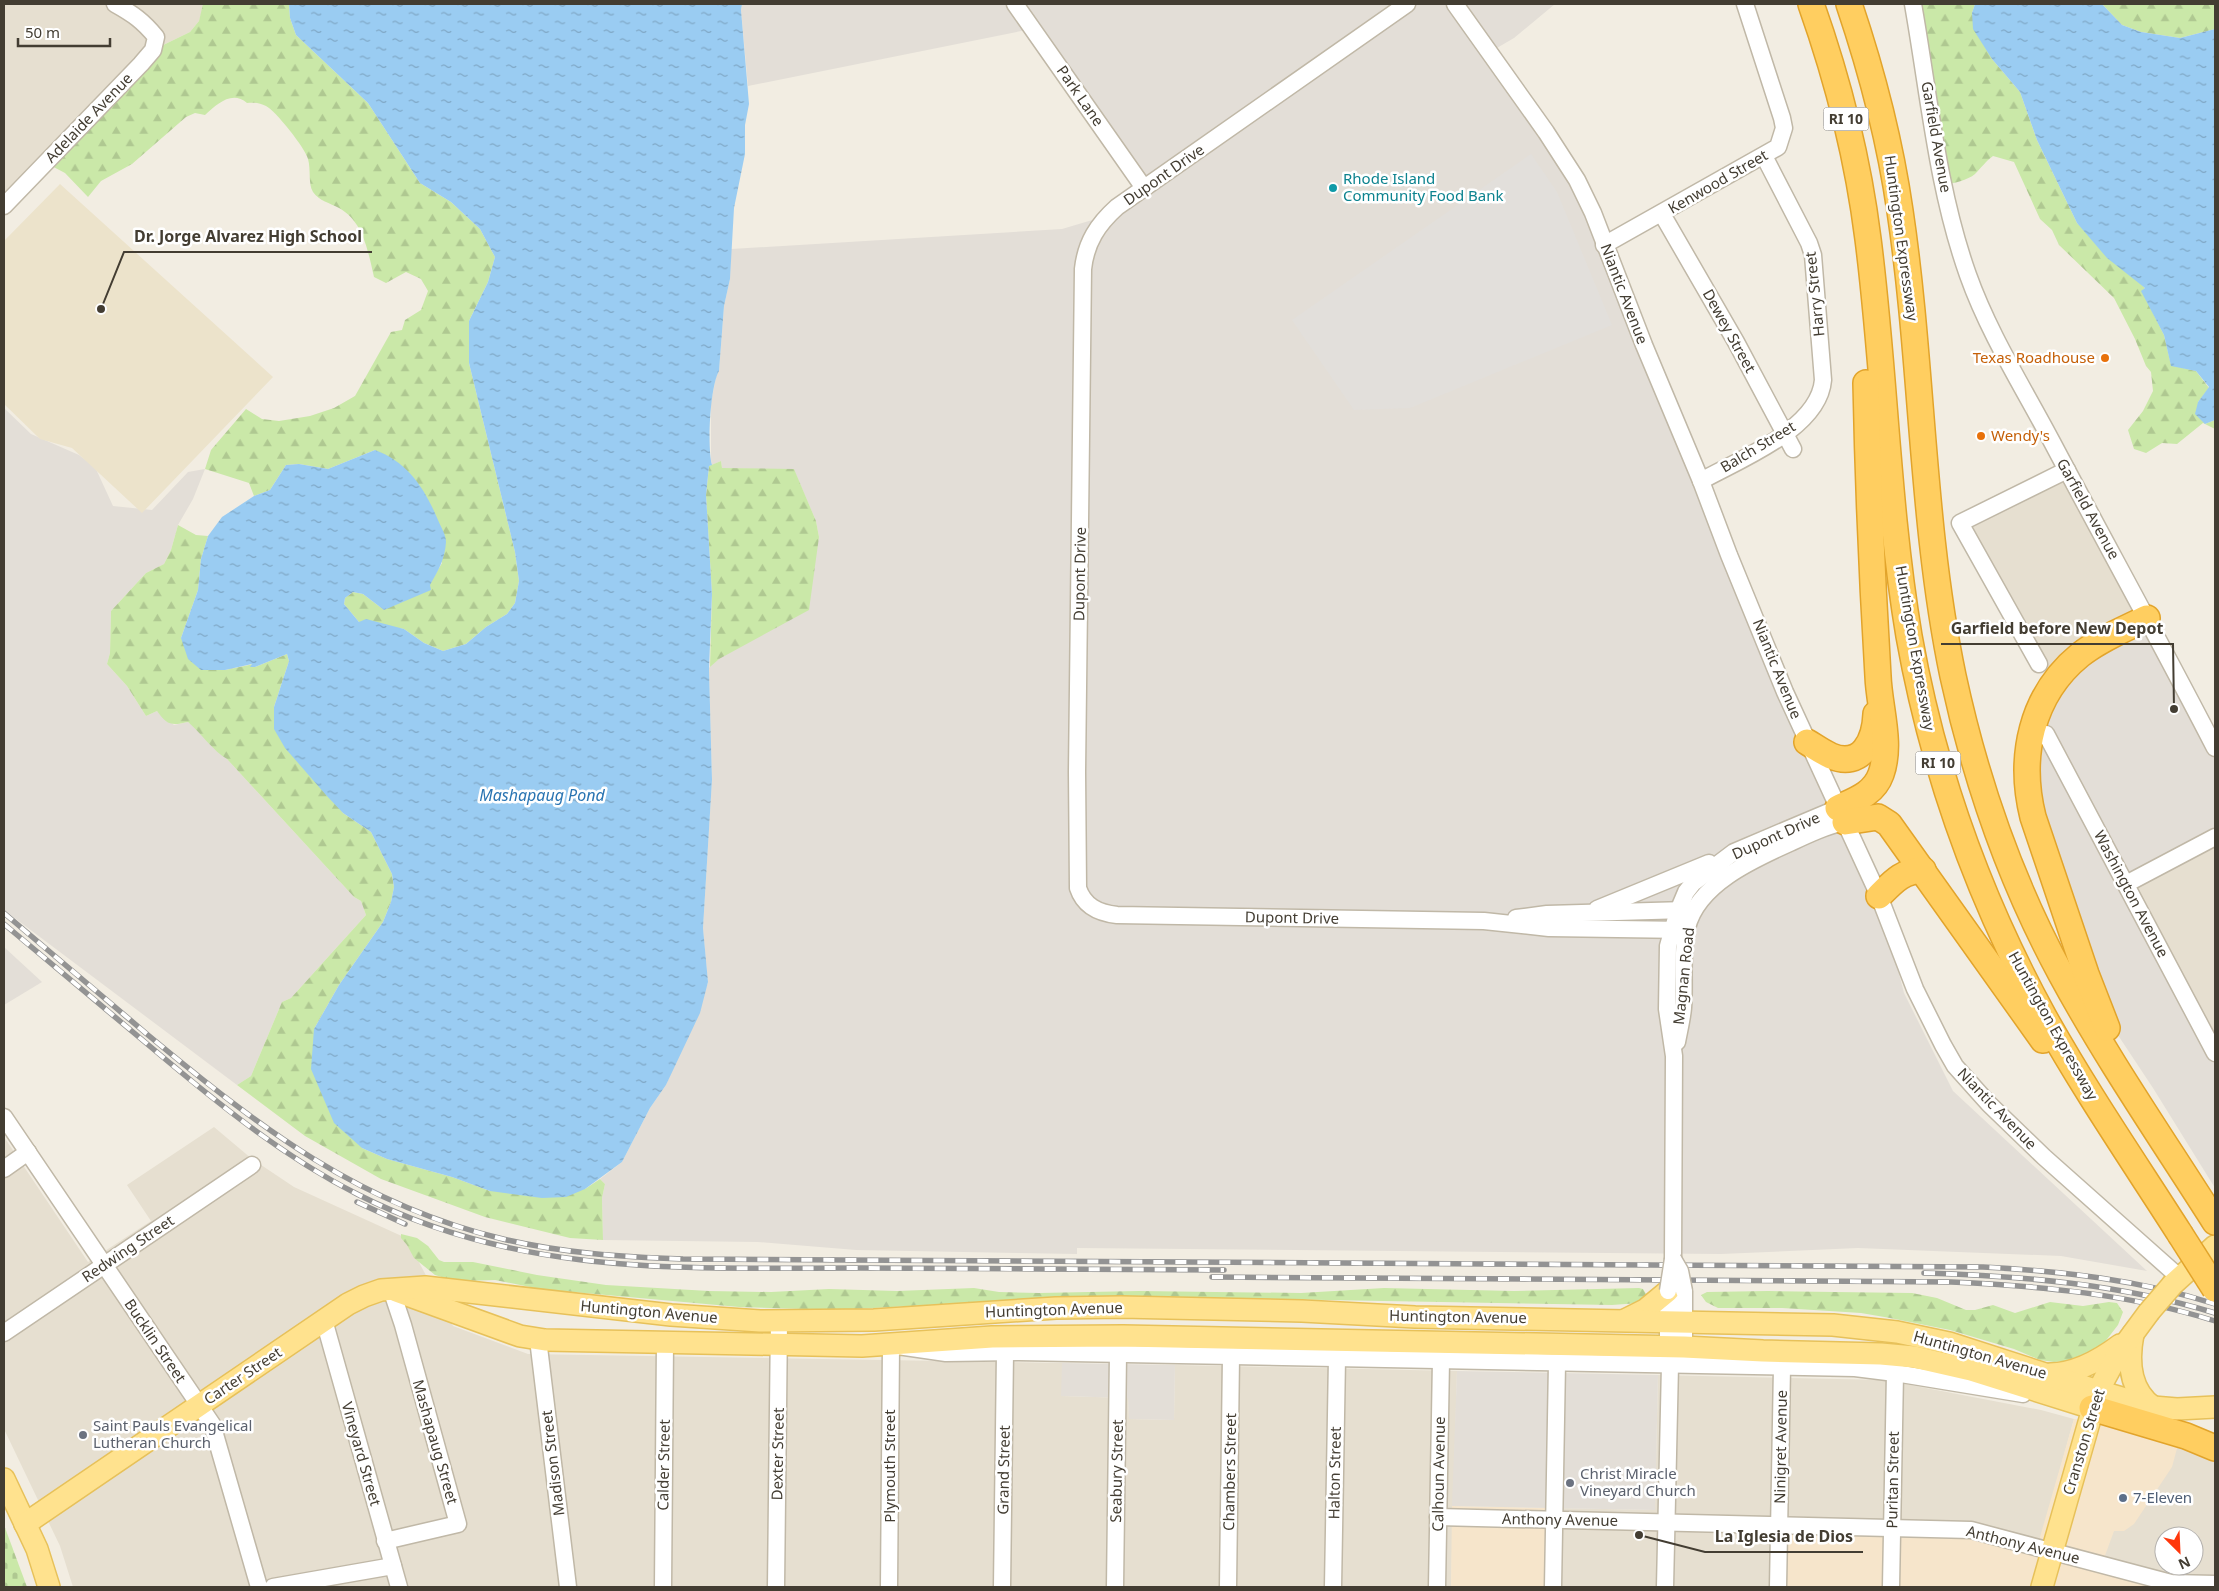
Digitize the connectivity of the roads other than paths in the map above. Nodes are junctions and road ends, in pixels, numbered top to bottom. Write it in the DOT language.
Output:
graph roads {
  1 [pos="115,4"];
  2 [pos="1015,4"];
  3 [pos="1407,4"];
  4 [pos="1455,4"];
  5 [pos="1745,4"];
  6 [pos="1811,4"];
  7 [pos="1849,4"];
  8 [pos="1913,4"];
  9 [pos="1764,156"];
  10 [pos="1144,188"];
  11 [pos="4,206"];
  12 [pos="1662,214"];
  13 [pos="1868,238"];
  14 [pos="1604,245"];
  15 [pos="1812,410"];
  16 [pos="1786,434"];
  17 [pos="1793,449"];
  18 [pos="2067,470"];
  19 [pos="1701,481"];
  20 [pos="2147,618"];
  21 [pos="2038,664"];
  22 [pos="1878,679"];
  23 [pos="2046,734"];
  24 [pos="1807,742"];
  25 [pos="2215,748"];
  26 [pos="1841,815"];
  27 [pos="2215,837"];
  28 [pos="1734,852"];
  29 [pos="1749,862"];
  30 [pos="1923,870"];
  31 [pos="2126,884"];
  32 [pos="1879,896"];
  33 [pos="1686,910"];
  34 [pos="1589,912"];
  35 [pos="1484,921"];
  36 [pos="1679,930"];
  37 [pos="2215,1053"];
  38 [pos="2086,1088"];
  39 [pos="4,1117"];
  40 [pos="28,1152"];
  41 [pos="2176,1161"];
  42 [pos="252,1165"];
  43 [pos="4,1169"];
  44 [pos="2213,1218"];
  45 [pos="2215,1246"];
  46 [pos="104,1265"];
  47 [pos="2176,1280"];
  48 [pos="391,1289"];
  49 [pos="2215,1289"];
  50 [pos="1676,1291"];
  51 [pos="324,1320"];
  52 [pos="1624,1320"];
  53 [pos="779,1321"];
  54 [pos="1676,1321"];
  55 [pos="4,1333"];
  56 [pos="2133,1333"];
  57 [pos="538,1339"];
  58 [pos="665,1342"];
  59 [pos="779,1345"];
  60 [pos="891,1345"];
  61 [pos="1005,1352"];
  62 [pos="1674,1353"];
  63 [pos="1118,1354"];
  64 [pos="1231,1356"];
  65 [pos="1337,1358"];
  66 [pos="1441,1360"];
  67 [pos="1557,1363"];
  68 [pos="1782,1367"];
  69 [pos="1895,1373"];
  70 [pos="2047,1374"];
  71 [pos="2060,1398"];
  72 [pos="2095,1399"];
  73 [pos="199,1405"];
  74 [pos="2215,1406"];
  75 [pos="2153,1407"];
  76 [pos="2215,1448"];
  77 [pos="4,1479"];
  78 [pos="1438,1517"];
  79 [pos="1554,1520"];
  80 [pos="1666,1522"];
  81 [pos="25,1524"];
  82 [pos="1779,1525"];
  83 [pos="1892,1528"];
  84 [pos="386,1541"];
  85 [pos="2052,1551"];
  86 [pos="393,1566"];
  87 [pos="2215,1584"];
  88 [pos="2185,1586"];
  89 [pos="49,1587"];
  90 [pos="259,1587"];
  91 [pos="273,1587"];
  92 [pos="399,1587"];
  93 [pos="568,1587"];
  94 [pos="662,1587"];
  95 [pos="776,1587"];
  96 [pos="889,1587"];
  97 [pos="1002,1587"];
  98 [pos="1115,1587"];
  99 [pos="1228,1587"];
  100 [pos="1333,1587"];
  101 [pos="1437,1587"];
  102 [pos="1553,1587"];
  103 [pos="1665,1587"];
  104 [pos="1778,1587"];
  105 [pos="1891,1587"];
  106 [pos="2042,1587"];
  1 -- 11 [label="street, Adelaide Avenue"];
  2 -- 10 [label="street, Park Lane"];
  3 -- 10 [label="street, Dupont Drive"];
  4 -- 14 [label="street, Niantic Avenue"];
  5 -- 9 [label="street, Kenwood Street"];
  6 -- 13 [label="highway, Huntington Expressway / RI 10"];
  7 -- 41 [label="highway, Huntington Expressway / RI 10"];
  8 -- 18 [label="street, Garfield Avenue"];
  9 -- 12 [label="street, Kenwood Street"];
  9 -- 15 [label="street, Harry Street"];
  10 -- 35 [label="street, Dupont Drive"];
  12 -- 14 [label="street, Kenwood Street"];
  12 -- 16 [label="street, Dewey Street"];
  13 -- 22 [label="highway"];
  13 -- 38 [label="highway, Huntington Expressway / RI 10"];
  14 -- 19 [label="street, Niantic Avenue"];
  15 -- 16 [label="street, Balch Street"];
  16 -- 17 [label="street, Dewey Street"];
  16 -- 19 [label="street, Balch Street"];
  18 -- 20 [label="street, Garfield Avenue"];
  18 -- 21 [label="street"];
  19 -- 24 [label="street, Niantic Avenue"];
  20 -- 25 [label="street, Garfield Avenue"];
  20 -- 41 [label="highway"];
  22 -- 24 [label="highway"];
  22 -- 26 [label="highway"];
  23 -- 31 [label="street, Washington Avenue"];
  24 -- 26 [label="street, Niantic Avenue"];
  26 -- 28 [label="street, Dupont Drive"];
  26 -- 29 [label="street, Dupont Drive"];
  26 -- 30 [label="highway"];
  26 -- 32 [label="street, Niantic Avenue"];
  27 -- 31 [label="street"];
  28 -- 33 [label="street, Dupont Drive"];
  28 -- 34 [label="street"];
  29 -- 33 [label="street, Magnan Road"];
  30 -- 32 [label="highway"];
  30 -- 38 [label="highway"];
  31 -- 37 [label="street, Washington Avenue"];
  32 -- 47 [label="street, Niantic Avenue"];
  33 -- 34 [label="street, Dupont Drive"];
  33 -- 36 [label="street, Magnan Road"];
  34 -- 35 [label="street, Dupont Drive"];
  35 -- 36 [label="street, Dupont Drive"];
  36 -- 50 [label="street, Magnan Road, bridge"];
  38 -- 49 [label="highway, Huntington Expressway / RI 10, bridge"];
  39 -- 40 [label="street, Bucklin Street"];
  40 -- 43 [label="street"];
  40 -- 46 [label="street, Bucklin Street"];
  41 -- 44 [label="highway, Huntington Expressway / RI 10"];
  42 -- 46 [label="street, Redwing Street"];
  45 -- 47 [label="main road, Cranston Street"];
  46 -- 55 [label="street, Redwing Street"];
  46 -- 73 [label="street, Bucklin Street"];
  47 -- 56 [label="main road, Cranston Street, bridge"];
  48 -- 51 [label="main road, Carter Street"];
  48 -- 53 [label="main road, Huntington Avenue"];
  48 -- 57 [label="main road, Huntington Avenue"];
  48 -- 84 [label="street, Mashapaug Street"];
  50 -- 52 [label="main road"];
  50 -- 54 [label="street, Magnan Road"];
  51 -- 73 [label="main road, Carter Street"];
  51 -- 84 [label="street, Vineyard Street"];
  52 -- 53 [label="main road, Huntington Avenue"];
  52 -- 54 [label="main road, Huntington Avenue"];
  53 -- 59 [label="street, Dexter Street"];
  54 -- 62 [label="street, Magnan Road"];
  54 -- 70 [label="main road, Huntington Avenue"];
  56 -- 70 [label="main road"];
  56 -- 72 [label="main road, Cranston Street"];
  56 -- 75 [label="main road"];
  57 -- 58 [label="main road, Huntington Avenue"];
  57 -- 93 [label="street, Madison Street"];
  58 -- 59 [label="main road, Huntington Avenue"];
  58 -- 94 [label="street, Calder Street"];
  59 -- 60 [label="main road, Huntington Avenue"];
  59 -- 95 [label="street, Dexter Street"];
  60 -- 61 [label="street, Huntington Avenue"];
  60 -- 62 [label="main road, Huntington Avenue"];
  60 -- 96 [label="street, Plymouth Street"];
  61 -- 63 [label="street, Huntington Avenue"];
  61 -- 97 [label="street, Grand Street"];
  62 -- 67 [label="street, Huntington Avenue"];
  62 -- 68 [label="street, Huntington Avenue"];
  62 -- 71 [label="main road, Huntington Avenue"];
  62 -- 80 [label="street, Magnan Road"];
  63 -- 64 [label="street, Huntington Avenue"];
  63 -- 98 [label="street, Seabury Street"];
  64 -- 65 [label="street, Huntington Avenue"];
  64 -- 99 [label="street, Chambers Street"];
  65 -- 66 [label="street, Huntington Avenue"];
  65 -- 100 [label="street, Halton Street"];
  66 -- 67 [label="street, Huntington Avenue"];
  66 -- 78 [label="street, Calhoun Avenue"];
  67 -- 79 [label="street"];
  68 -- 69 [label="street, Huntington Avenue"];
  68 -- 82 [label="street, Ninigret Avenue"];
  69 -- 71 [label="street, Huntington Avenue"];
  69 -- 83 [label="street, Puritan Street"];
  70 -- 72 [label="main road, Huntington Avenue"];
  71 -- 72 [label="main road, Huntington Avenue"];
  72 -- 75 [label="main road, Huntington Avenue"];
  72 -- 76 [label="highway"];
  72 -- 85 [label="main road, Cranston Street"];
  73 -- 81 [label="main road, Carter Street"];
  73 -- 90 [label="street, Bucklin Street"];
  74 -- 75 [label="main road, Huntington Avenue"];
  77 -- 81 [label="main road"];
  78 -- 79 [label="street, Anthony Avenue"];
  78 -- 101 [label="street, Calhoun Avenue"];
  79 -- 80 [label="street, Anthony Avenue"];
  79 -- 102 [label="street"];
  80 -- 82 [label="street, Anthony Avenue"];
  80 -- 103 [label="street, Magnan Road"];
  81 -- 89 [label="main road"];
  82 -- 83 [label="street, Anthony Avenue"];
  82 -- 104 [label="street, Ninigret Avenue"];
  83 -- 85 [label="street, Anthony Avenue"];
  83 -- 105 [label="street, Puritan Street"];
  84 -- 86 [label="street, Vineyard Street"];
  85 -- 88 [label="street, Anthony Avenue"];
  85 -- 106 [label="main road, Cranston Street"];
  86 -- 91 [label="street"];
  86 -- 92 [label="street, Vineyard Street"];
  87 -- 88 [label="street, Anthony Avenue"];
}
